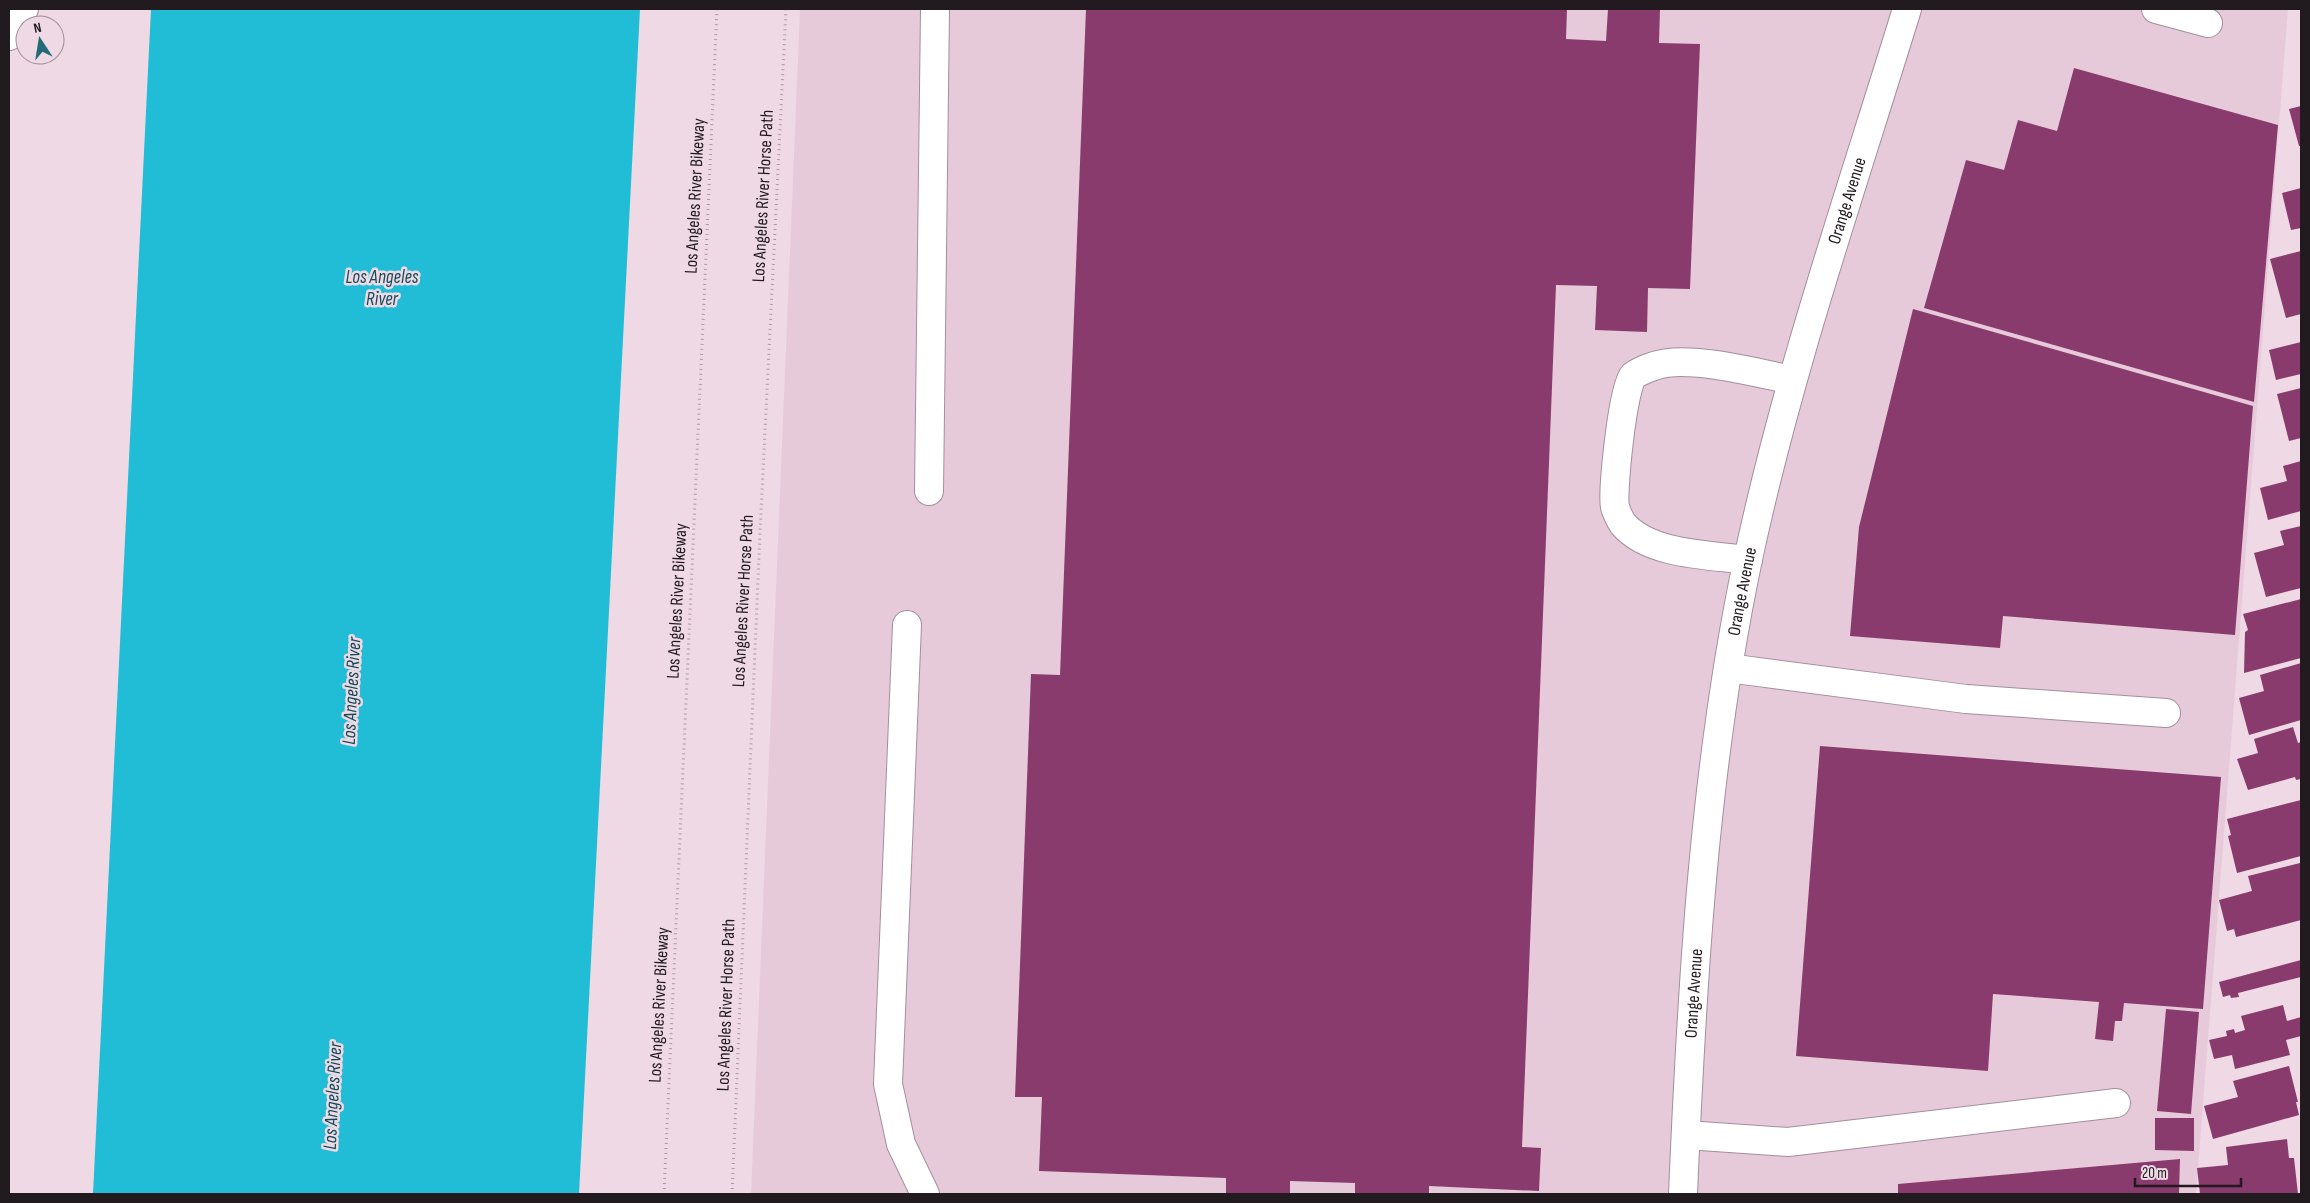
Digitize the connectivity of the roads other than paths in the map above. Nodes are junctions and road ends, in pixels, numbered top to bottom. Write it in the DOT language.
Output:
graph roads {
  1 [pos="24,9"];
  2 [pos="935,9"];
  3 [pos="1907,9"];
  4 [pos="2156,9"];
  5 [pos="2208,23"];
  6 [pos="9,36"];
  7 [pos="1792,380"];
  8 [pos="928,491"];
  9 [pos="1748,560"];
  10 [pos="907,625"];
  11 [pos="1728,668"];
  12 [pos="2166,713"];
  13 [pos="2116,1103"];
  14 [pos="1686,1136"];
  15 [pos="925,1194"];
  16 [pos="1684,1194"];
  1 -- 6 [label="main road"];
  2 -- 8 [label="main road"];
  3 -- 7 [label="main road, Orange Avenue"];
  4 -- 5 [label="main road"];
  7 -- 9 [label="main road, Orange Avenue"];
  7 -- 9 [label="main road"];
  9 -- 11 [label="main road, Orange Avenue"];
  10 -- 15 [label="main road"];
  11 -- 12 [label="main road"];
  11 -- 14 [label="main road, Orange Avenue"];
  13 -- 14 [label="main road"];
  14 -- 16 [label="main road, Orange Avenue"];
}
